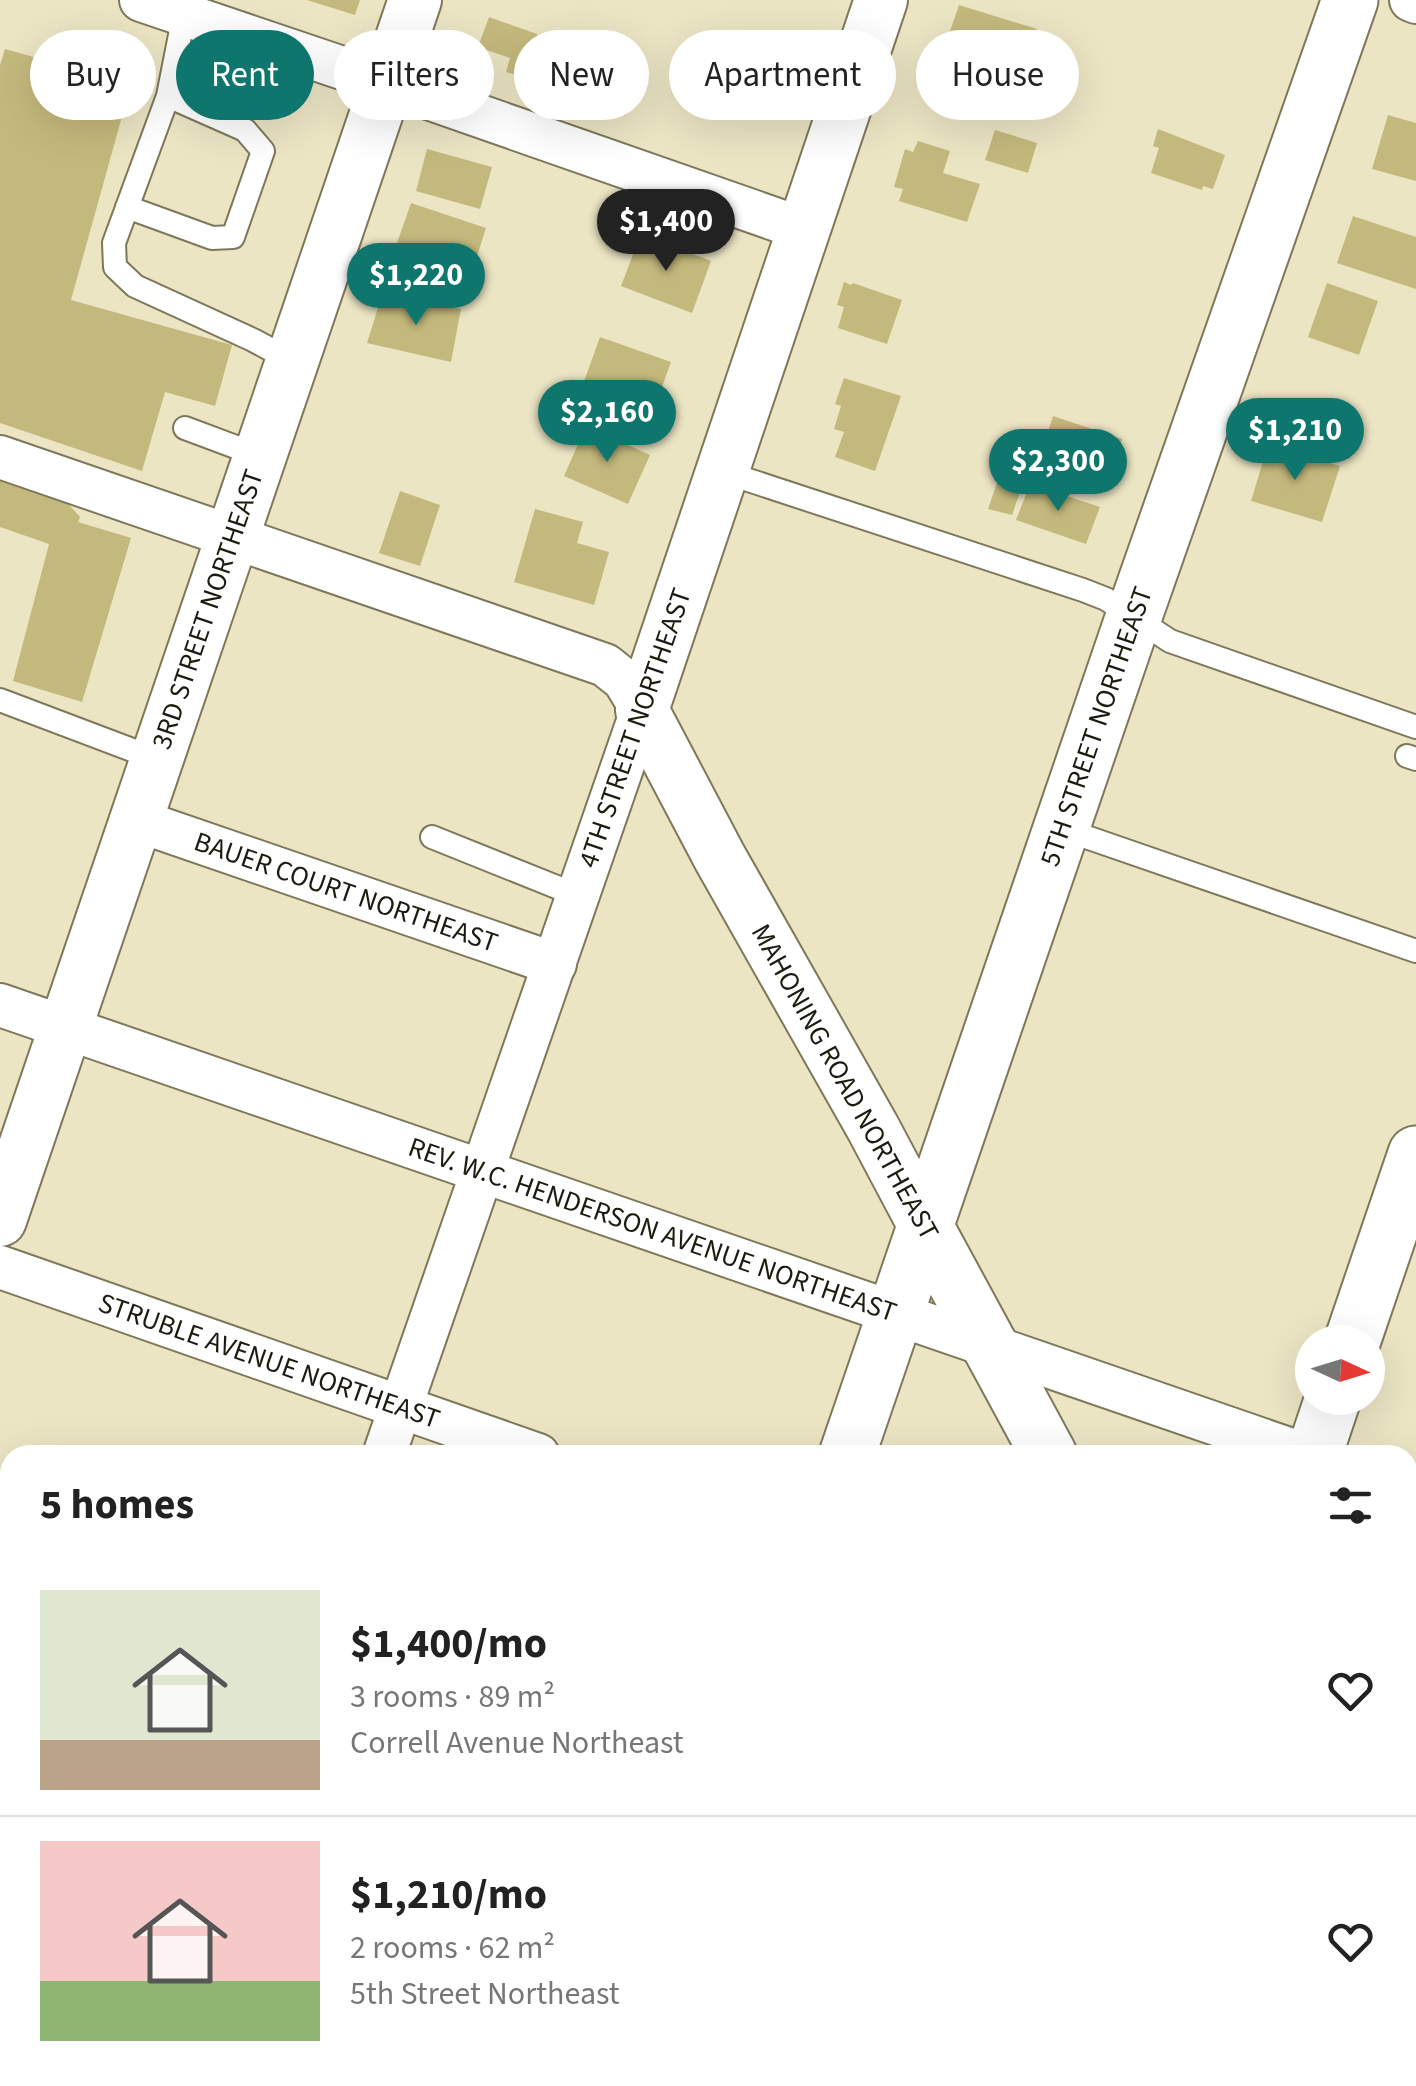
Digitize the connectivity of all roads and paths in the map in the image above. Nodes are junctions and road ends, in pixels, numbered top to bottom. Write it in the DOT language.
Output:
graph roads {
  1 [pos="141,0"];
  2 [pos="415,0"];
  3 [pos="880,0"];
  4 [pos="1350,0"];
  5 [pos="184,14"];
  6 [pos="405,30"];
  7 [pos="334,65"];
  8 [pos="168,96"];
  9 [pos="374,120"];
  10 [pos="492,120"];
  11 [pos="127,207"];
  12 [pos="803,229"];
  13 [pos="292,361"];
  14 [pos="186,428"];
  15 [pos="260,456"];
  16 [pos="0,457"];
  17 [pos="722,470"];
  18 [pos="232,536"];
  19 [pos="1134,616"];
  20 [pos="0,700"];
  21 [pos="642,710"];
  22 [pos="1416,727"];
  23 [pos="156,759"];
  24 [pos="136,820"];
  25 [pos="1063,829"];
  26 [pos="432,838"];
  27 [pos="578,896"];
  28 [pos="1416,950"];
  29 [pos="555,964"];
  30 [pos="0,1005"];
  31 [pos="65,1027"];
  32 [pos="1416,1154"];
  33 [pos="484,1170"];
  34 [pos="0,1220"];
  35 [pos="926,1228"];
  36 [pos="0,1267"];
  37 [pos="895,1314"];
  38 [pos="1358,1325"];
  39 [pos="989,1345"];
  40 [pos="401,1408"];
  41 [pos="1328,1415"];
  42 [pos="388,1445"];
  43 [pos="509,1445"];
  44 [pos="851,1445"];
  45 [pos="1044,1445"];
  46 [pos="1277,1445"];
  47 [pos="1318,1445"];
  1 -- 5 [label="street"];
  2 -- 6 [label="street, 3RD STREET NORTHEAST"];
  3 -- 12 [label="street, 4TH STREET NORTHEAST"];
  4 -- 19 [label="main road, 5TH STREET NORTHEAST"];
  5 -- 7 [label="street"];
  5 -- 8 [label="lane"];
  8 -- 11 [label="lane"];
  8 -- 11 [label="lane"];
  9 -- 13 [label="street, 3RD STREET NORTHEAST"];
  10 -- 12 [label="street"];
  11 -- 13 [label="lane"];
  12 -- 17 [label="street, 4TH STREET NORTHEAST"];
  13 -- 15 [label="street, 3RD STREET NORTHEAST"];
  14 -- 15 [label="lane"];
  15 -- 18 [label="street, 3RD STREET NORTHEAST"];
  16 -- 18 [label="street"];
  17 -- 19 [label="lane"];
  17 -- 21 [label="street, 4TH STREET NORTHEAST"];
  18 -- 21 [label="street"];
  18 -- 23 [label="street, 3RD STREET NORTHEAST"];
  19 -- 22 [label="lane"];
  19 -- 25 [label="main road, 5TH STREET NORTHEAST"];
  20 -- 23 [label="lane"];
  21 -- 27 [label="street, 4TH STREET NORTHEAST"];
  21 -- 35 [label="street, MAHONING ROAD NORTHEAST"];
  23 -- 24 [label="street, 3RD STREET NORTHEAST"];
  24 -- 29 [label="street, BAUER COURT NORTHEAST"];
  24 -- 31 [label="street, 3RD STREET NORTHEAST"];
  25 -- 28 [label="lane"];
  25 -- 35 [label="main road, 5TH STREET NORTHEAST"];
  26 -- 27 [label="lane"];
  27 -- 29 [label="street, 4TH STREET NORTHEAST"];
  29 -- 33 [label="street, 4TH STREET NORTHEAST"];
  30 -- 31 [label="street, REV. W.C. HENDERSON AVENUE NORTHEAST"];
  31 -- 33 [label="street, REV. W.C. HENDERSON AVENUE NORTHEAST"];
  31 -- 34 [label="street, 3RD STREET NORTHEAST"];
  32 -- 38 [label="main road"];
  33 -- 37 [label="street, REV. W.C. HENDERSON AVENUE NORTHEAST"];
  33 -- 40 [label="street, 4TH STREET NORTHEAST"];
  35 -- 37 [label="main road, 5TH STREET NORTHEAST"];
  35 -- 39 [label="main road, MAHONING ROAD NORTHEAST"];
  36 -- 40 [label="street, STRUBLE AVENUE NORTHEAST"];
  37 -- 39 [label="street, REV. W.C. HENDERSON AVENUE NORTHEAST"];
  37 -- 44 [label="main road, 5TH STREET NORTHEAST"];
  39 -- 45 [label="main road, MAHONING ROAD NORTHEAST"];
  39 -- 46 [label="street, REV. W.C. HENDERSON AVENUE NORTHEAST"];
  40 -- 42 [label="street, 4TH STREET NORTHEAST"];
  40 -- 43 [label="street, STRUBLE AVENUE NORTHEAST"];
  41 -- 47 [label="main road"];
}
